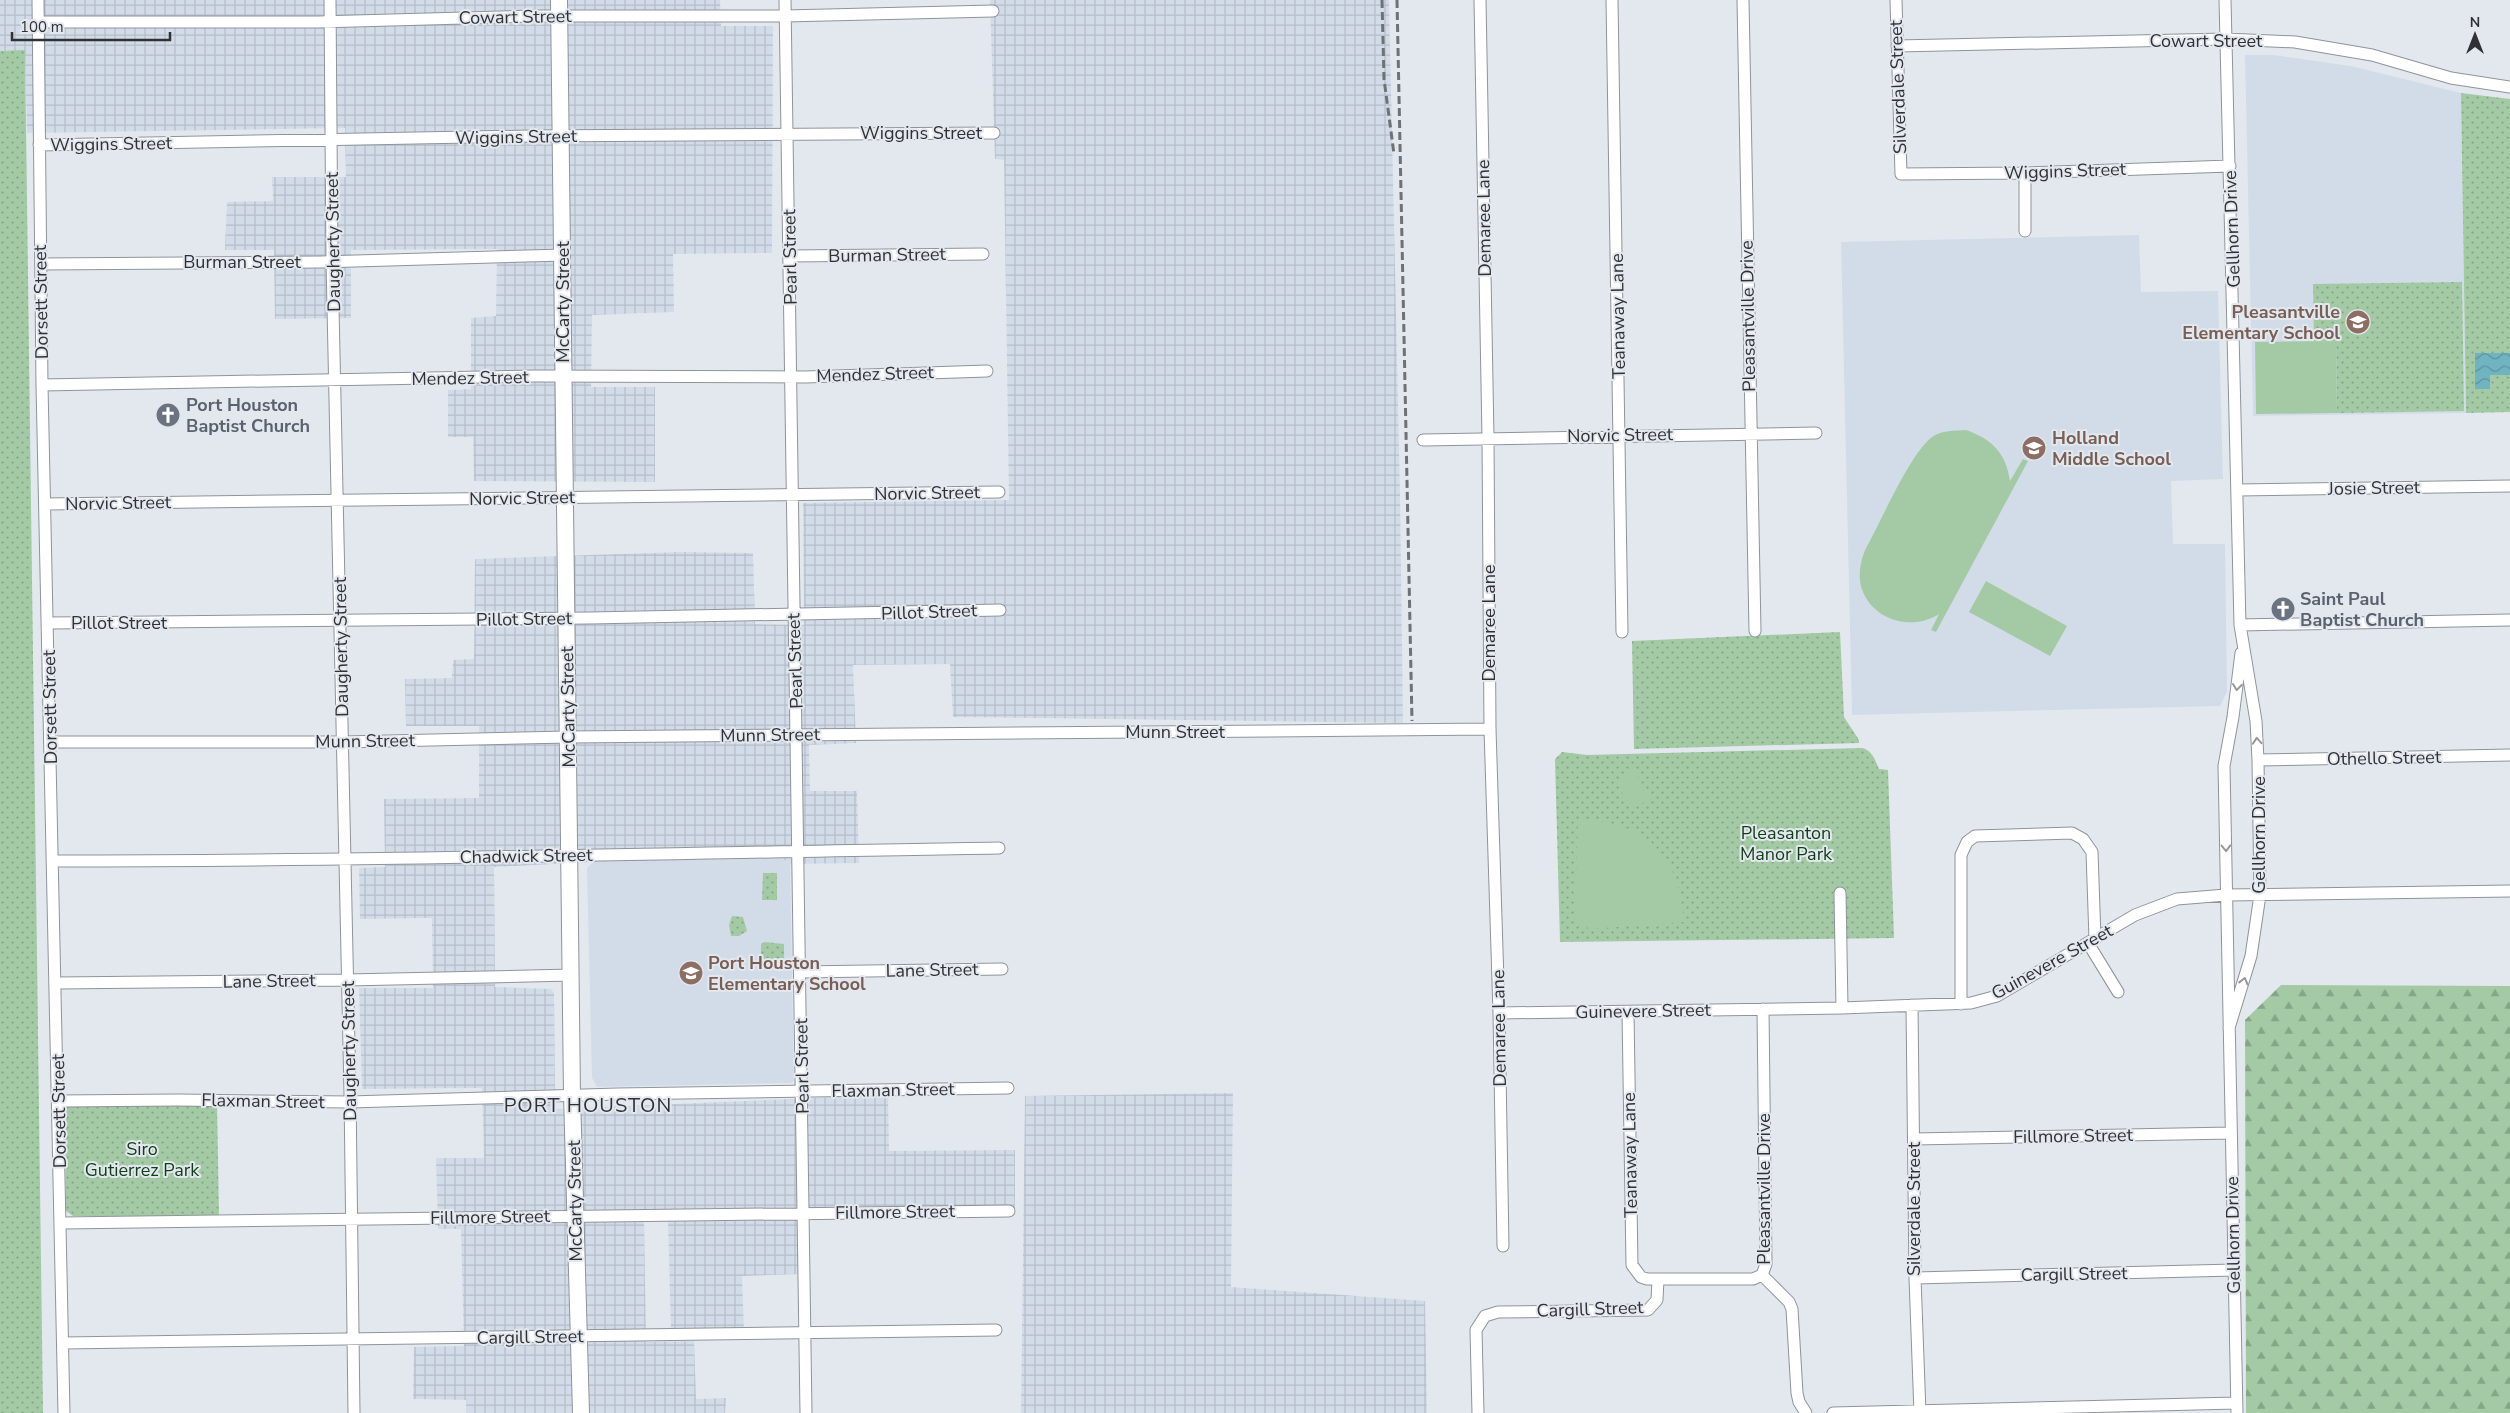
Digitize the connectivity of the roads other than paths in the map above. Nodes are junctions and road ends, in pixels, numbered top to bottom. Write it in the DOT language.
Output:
graph roads {
  1 [pos="38,0"];
  2 [pos="330,0"];
  3 [pos="785,0"];
  4 [pos="1480,0"];
  5 [pos="1612,0"];
  6 [pos="1743,0"];
  7 [pos="1896,0"];
  8 [pos="2226,0"];
  9 [pos="560,8"];
  10 [pos="993,11"];
  11 [pos="785,16"];
  12 [pos="38,22"];
  13 [pos="330,22"];
  14 [pos="2226,39"];
  15 [pos="1897,46"];
  16 [pos="2510,87"];
  17 [pos="994,133"];
  18 [pos="788,134"];
  19 [pos="561,136"];
  20 [pos="331,141"];
  21 [pos="39,145"];
  22 [pos="2230,166"];
  23 [pos="2025,173"];
  24 [pos="1901,174"];
  25 [pos="2025,231"];
  26 [pos="983,254"];
  27 [pos="564,255"];
  28 [pos="790,256"];
  29 [pos="332,261"];
  30 [pos="41,264"];
  31 [pos="987,371"];
  32 [pos="562,376"];
  33 [pos="791,376"];
  34 [pos="337,381"];
  35 [pos="42,385"];
  36 [pos="1750,433"];
  37 [pos="1816,433"];
  38 [pos="1620,436"];
  39 [pos="1488,438"];
  40 [pos="1423,440"];
  41 [pos="2510,486"];
  42 [pos="2238,490"];
  43 [pos="1000,492"];
  44 [pos="793,495"];
  45 [pos="566,498"];
  46 [pos="337,501"];
  47 [pos="46,504"];
  48 [pos="1000,610"];
  49 [pos="794,615"];
  50 [pos="567,619"];
  51 [pos="2510,620"];
  52 [pos="340,621"];
  53 [pos="49,624"];
  54 [pos="2240,625"];
  55 [pos="1755,631"];
  56 [pos="1622,632"];
  57 [pos="2242,639"];
  58 [pos="1490,729"];
  59 [pos="798,735"];
  60 [pos="568,737"];
  61 [pos="51,742"];
  62 [pos="343,742"];
  63 [pos="2510,755"];
  64 [pos="2258,760"];
  65 [pos="999,848"];
  66 [pos="799,851"];
  67 [pos="570,854"];
  68 [pos="344,860"];
  69 [pos="53,861"];
  70 [pos="2510,891"];
  71 [pos="1840,893"];
  72 [pos="2226,895"];
  73 [pos="2260,895"];
  74 [pos="2092,941"];
  75 [pos="1002,969"];
  76 [pos="801,972"];
  77 [pos="572,975"];
  78 [pos="347,980"];
  79 [pos="56,983"];
  80 [pos="2118,992"];
  81 [pos="1961,1004"];
  82 [pos="1912,1005"];
  83 [pos="1842,1008"];
  84 [pos="1763,1009"];
  85 [pos="1628,1012"];
  86 [pos="1499,1013"];
  87 [pos="2229,1028"];
  88 [pos="1008,1088"];
  89 [pos="803,1091"];
  90 [pos="572,1095"];
  91 [pos="59,1102"];
  92 [pos="350,1102"];
  93 [pos="2232,1133"];
  94 [pos="1914,1139"];
  95 [pos="1009,1211"];
  96 [pos="804,1213"];
  97 [pos="575,1216"];
  98 [pos="352,1220"];
  99 [pos="61,1223"];
  100 [pos="1503,1246"];
  101 [pos="2234,1270"];
  102 [pos="1762,1276"];
  103 [pos="1915,1278"];
  104 [pos="1658,1280"];
  105 [pos="996,1330"];
  106 [pos="805,1333"];
  107 [pos="579,1336"];
  108 [pos="352,1339"];
  109 [pos="63,1343"];
  110 [pos="2237,1408"];
  111 [pos="1920,1412"];
  112 [pos="64,1413"];
  113 [pos="354,1413"];
  114 [pos="581,1413"];
  115 [pos="806,1413"];
  116 [pos="1478,1413"];
  117 [pos="1806,1413"];
  118 [pos="1833,1413"];
  1 -- 12 [label="street, Dorsett Street"];
  2 -- 13 [label="street, Daugherty Street"];
  3 -- 11 [label="street, Pearl Street"];
  4 -- 39 [label="street, Demaree Lane"];
  5 -- 38 [label="street, Teanaway Lane"];
  6 -- 36 [label="street, Pleasantville Drive"];
  7 -- 15 [label="street, Silverdale Street"];
  8 -- 14 [label="street, Gellhorn Drive"];
  9 -- 11 [label="street, Cowart Street"];
  9 -- 13 [label="street, Cowart Street"];
  9 -- 19 [label="main road, McCarty Street"];
  10 -- 11 [label="street, Cowart Street"];
  11 -- 18 [label="street, Pearl Street"];
  12 -- 13 [label="street, Cowart Street"];
  12 -- 21 [label="street, Dorsett Street"];
  13 -- 20 [label="street, Daugherty Street"];
  14 -- 15 [label="street, Cowart Street"];
  14 -- 16 [label="street, Cowart Street"];
  14 -- 22 [label="street, Gellhorn Drive"];
  15 -- 24 [label="street, Silverdale Street"];
  17 -- 18 [label="street, Wiggins Street"];
  18 -- 19 [label="street, Wiggins Street"];
  18 -- 28 [label="street, Pearl Street"];
  19 -- 20 [label="street, Wiggins Street"];
  19 -- 27 [label="main road, McCarty Street"];
  20 -- 21 [label="street, Wiggins Street"];
  20 -- 29 [label="street, Daugherty Street"];
  21 -- 30 [label="street, Dorsett Street"];
  22 -- 23 [label="street, Wiggins Street"];
  22 -- 42 [label="street, Gellhorn Drive"];
  23 -- 24 [label="street, Wiggins Street"];
  23 -- 25 [label="street"];
  26 -- 28 [label="street, Burman Street"];
  27 -- 29 [label="street, Burman Street"];
  27 -- 32 [label="main road, McCarty Street"];
  28 -- 33 [label="street, Pearl Street"];
  29 -- 30 [label="street, Burman Street"];
  29 -- 34 [label="street, Daugherty Street"];
  30 -- 35 [label="street, Dorsett Street"];
  31 -- 33 [label="street, Mendez Street"];
  32 -- 33 [label="street, Mendez Street"];
  32 -- 34 [label="street, Mendez Street"];
  32 -- 45 [label="main road, McCarty Street"];
  33 -- 44 [label="street, Pearl Street"];
  34 -- 35 [label="street, Mendez Street"];
  34 -- 46 [label="street, Daugherty Street"];
  35 -- 47 [label="street, Dorsett Street"];
  36 -- 37 [label="street, Norvic Street"];
  36 -- 38 [label="street, Norvic Street"];
  36 -- 55 [label="street, Pleasantville Drive"];
  38 -- 39 [label="street, Norvic Street"];
  38 -- 56 [label="street, Teanaway Lane"];
  39 -- 40 [label="street, Norvic Street"];
  39 -- 58 [label="street, Demaree Lane"];
  41 -- 42 [label="street, Josie Street"];
  42 -- 54 [label="street, Gellhorn Drive"];
  43 -- 44 [label="street, Norvic Street"];
  44 -- 45 [label="street, Norvic Street"];
  44 -- 49 [label="street, Pearl Street"];
  45 -- 46 [label="street, Norvic Street"];
  45 -- 50 [label="main road, McCarty Street"];
  46 -- 47 [label="street, Norvic Street"];
  46 -- 52 [label="street, Daugherty Street"];
  47 -- 53 [label="street, Dorsett Street"];
  48 -- 49 [label="street, Pillot Street"];
  49 -- 50 [label="street, Pillot Street"];
  49 -- 59 [label="street, Pearl Street"];
  50 -- 52 [label="street, Pillot Street"];
  50 -- 60 [label="main road, McCarty Street"];
  51 -- 54 [label="street"];
  52 -- 53 [label="street, Pillot Street"];
  52 -- 62 [label="street, Daugherty Street"];
  53 -- 61 [label="street, Dorsett Street"];
  54 -- 57 [label="street, Gellhorn Drive"];
  64 -- 57 [label="street, Gellhorn Drive, one-way"];
  57 -- 72 [label="street, Gellhorn Drive, one-way"];
  58 -- 59 [label="street, Munn Street"];
  58 -- 86 [label="street, Demaree Lane"];
  59 -- 60 [label="street, Munn Street"];
  59 -- 66 [label="street, Pearl Street"];
  60 -- 62 [label="street, Munn Street"];
  60 -- 67 [label="main road, McCarty Street"];
  61 -- 62 [label="street, Munn Street"];
  61 -- 69 [label="street, Dorsett Street"];
  62 -- 68 [label="street, Daugherty Street"];
  63 -- 64 [label="street, Othello Street"];
  64 -- 73 [label="street, Gellhorn Drive"];
  65 -- 66 [label="street, Chadwick Street"];
  66 -- 67 [label="street, Chadwick Street"];
  66 -- 76 [label="street, Pearl Street"];
  67 -- 68 [label="street, Chadwick Street"];
  67 -- 77 [label="main road, McCarty Street"];
  68 -- 69 [label="street, Chadwick Street"];
  68 -- 78 [label="street, Daugherty Street"];
  69 -- 79 [label="street, Dorsett Street"];
  70 -- 73 [label="street, Guinevere Street"];
  71 -- 83 [label="street"];
  72 -- 73 [label="street, Guinevere Street"];
  72 -- 74 [label="street, Guinevere Street"];
  72 -- 87 [label="street, Gellhorn Drive"];
  87 -- 73 [label="street, Gellhorn Drive, one-way"];
  74 -- 80 [label="street"];
  74 -- 81 [label="street, Guinevere Street"];
  74 -- 81 [label="street"];
  75 -- 76 [label="street, Lane Street"];
  76 -- 89 [label="street, Pearl Street"];
  77 -- 78 [label="street, Lane Street"];
  77 -- 90 [label="main road, McCarty Street"];
  78 -- 79 [label="street, Lane Street"];
  78 -- 92 [label="street, Daugherty Street"];
  79 -- 91 [label="street, Dorsett Street"];
  81 -- 82 [label="street, Guinevere Street"];
  82 -- 83 [label="street, Guinevere Street"];
  82 -- 94 [label="street, Silverdale Street"];
  83 -- 84 [label="street, Guinevere Street"];
  84 -- 85 [label="street, Guinevere Street"];
  84 -- 102 [label="street, Pleasantville Drive"];
  85 -- 86 [label="street, Guinevere Street"];
  85 -- 104 [label="street, Teanaway Lane"];
  86 -- 100 [label="street, Demaree Lane"];
  87 -- 93 [label="street, Gellhorn Drive"];
  88 -- 89 [label="street, Flaxman Street"];
  89 -- 90 [label="street, Flaxman Street"];
  89 -- 96 [label="street, Pearl Street"];
  90 -- 92 [label="street, Flaxman Street"];
  90 -- 97 [label="main road, McCarty Street"];
  91 -- 92 [label="street, Flaxman Street"];
  91 -- 99 [label="street, Dorsett Street"];
  92 -- 98 [label="street, Daugherty Street"];
  93 -- 94 [label="street, Fillmore Street"];
  93 -- 101 [label="street, Gellhorn Drive"];
  94 -- 103 [label="street, Silverdale Street"];
  95 -- 96 [label="street, Fillmore Street"];
  96 -- 97 [label="street, Fillmore Street"];
  96 -- 106 [label="street, Pearl Street"];
  97 -- 98 [label="street, Fillmore Street"];
  97 -- 107 [label="main road, McCarty Street"];
  98 -- 99 [label="street, Fillmore Street"];
  98 -- 108 [label="street, Daugherty Street"];
  99 -- 109 [label="street, Dorsett Street"];
  101 -- 103 [label="street, Cargill Street"];
  101 -- 110 [label="street, Gellhorn Drive"];
  102 -- 104 [label="street, Cargill Street"];
  102 -- 117 [label="street, Pleasantville Drive"];
  103 -- 111 [label="street, Silverdale Street"];
  104 -- 116 [label="street, Cargill Street"];
  105 -- 106 [label="street, Cargill Street"];
  106 -- 107 [label="street, Cargill Street"];
  106 -- 115 [label="street, Pearl Street"];
  107 -- 108 [label="street, Cargill Street"];
  107 -- 114 [label="main road, McCarty Street"];
  108 -- 109 [label="street, Cargill Street"];
  108 -- 113 [label="street, Daugherty Street"];
  109 -- 112 [label="street, Dorsett Street"];
  110 -- 111 [label="street"];
  111 -- 118 [label="street"];
}
